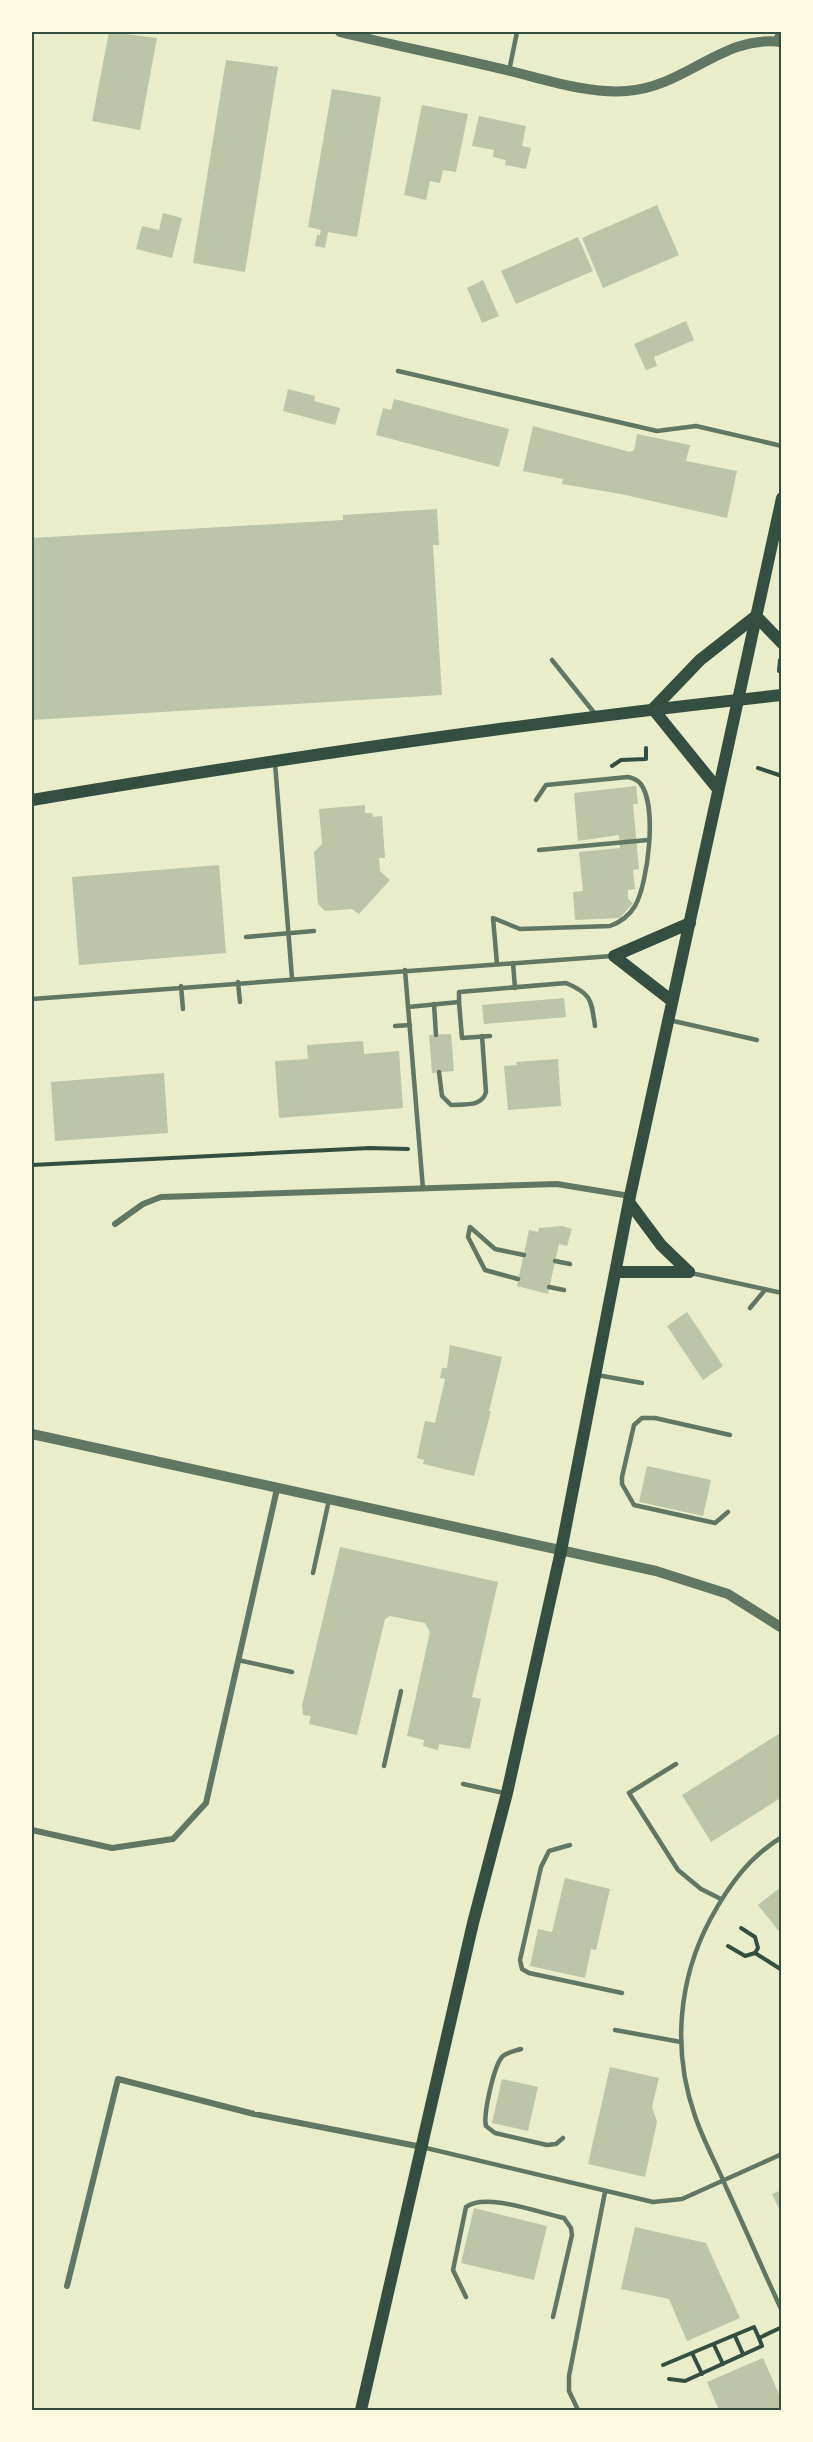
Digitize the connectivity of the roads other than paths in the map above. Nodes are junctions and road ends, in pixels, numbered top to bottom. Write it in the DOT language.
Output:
graph roads {
  1 [pos="340,32"];
  2 [pos="517,32"];
  3 [pos="779,38"];
  4 [pos="509,71"];
  5 [pos="398,371"];
  6 [pos="782,446"];
  7 [pos="782,498"];
  8 [pos="756,616"];
  9 [pos="782,644"];
  10 [pos="552,660"];
  11 [pos="782,695"];
  12 [pos="737,700"];
  13 [pos="653,709"];
  14 [pos="596,715"];
  15 [pos="275,760"];
  16 [pos="717,788"];
  17 [pos="32,800"];
  18 [pos="536,800"];
  19 [pos="648,840"];
  20 [pos="540,850"];
  21 [pos="690,922"];
  22 [pos="314,931"];
  23 [pos="288,933"];
  24 [pos="246,937"];
  25 [pos="614,956"];
  26 [pos="513,963"];
  27 [pos="497,964"];
  28 [pos="405,970"];
  29 [pos="292,978"];
  30 [pos="238,982"];
  31 [pos="181,986"];
  32 [pos="515,988"];
  33 [pos="32,999"];
  34 [pos="672,1001"];
  35 [pos="240,1002"];
  36 [pos="459,1002"];
  37 [pos="434,1004"];
  38 [pos="408,1007"];
  39 [pos="183,1009"];
  40 [pos="669,1019"];
  41 [pos="410,1025"];
  42 [pos="395,1026"];
  43 [pos="595,1026"];
  44 [pos="436,1035"];
  45 [pos="482,1036"];
  46 [pos="490,1036"];
  47 [pos="757,1040"];
  48 [pos="439,1072"];
  49 [pos="423,1189"];
  50 [pos="629,1199"];
  51 [pos="115,1224"];
  52 [pos="524,1255"];
  53 [pos="555,1261"];
  54 [pos="570,1264"];
  55 [pos="616,1272"];
  56 [pos="689,1272"];
  57 [pos="518,1279"];
  58 [pos="549,1287"];
  59 [pos="564,1290"];
  60 [pos="765,1290"];
  61 [pos="782,1293"];
  62 [pos="750,1308"];
  63 [pos="596,1375"];
  64 [pos="642,1383"];
  65 [pos="730,1435"];
  66 [pos="32,1437"];
  67 [pos="277,1489"];
  68 [pos="329,1500"];
  69 [pos="728,1512"];
  70 [pos="561,1551"];
  71 [pos="313,1573"];
  72 [pos="782,1628"];
  73 [pos="238,1660"];
  74 [pos="292,1672"];
  75 [pos="401,1691"];
  76 [pos="676,1764"];
  77 [pos="384,1766"];
  78 [pos="463,1784"];
  79 [pos="507,1793"];
  80 [pos="32,1830"];
  81 [pos="782,1837"];
  82 [pos="570,1845"];
  83 [pos="721,1899"];
  84 [pos="622,1993"];
  85 [pos="615,2030"];
  86 [pos="681,2042"];
  87 [pos="521,2049"];
  88 [pos="563,2138"];
  89 [pos="422,2147"];
  90 [pos="782,2154"];
  91 [pos="724,2180"];
  92 [pos="605,2192"];
  93 [pos="68,2286"];
  94 [pos="466,2297"];
  95 [pos="782,2311"];
  96 [pos="553,2317"];
  97 [pos="361,2410"];
  98 [pos="578,2410"];
  1 -- 4 [label="street"];
  2 -- 4 [label="lane"];
  3 -- 4 [label="street"];
  5 -- 6 [label="lane"];
  7 -- 8 [label="main road"];
  8 -- 9 [label="main road"];
  8 -- 12 [label="main road"];
  8 -- 13 [label="main road"];
  10 -- 14 [label="lane"];
  11 -- 12 [label="main road"];
  12 -- 13 [label="main road"];
  12 -- 16 [label="main road"];
  13 -- 14 [label="main road"];
  13 -- 16 [label="main road"];
  14 -- 15 [label="main road"];
  15 -- 17 [label="main road"];
  15 -- 23 [label="lane"];
  16 -- 21 [label="main road"];
  18 -- 19 [label="lane"];
  19 -- 20 [label="lane"];
  19 -- 27 [label="lane"];
  21 -- 25 [label="main road"];
  21 -- 34 [label="main road"];
  22 -- 23 [label="lane"];
  23 -- 24 [label="lane"];
  23 -- 29 [label="lane"];
  25 -- 26 [label="lane"];
  25 -- 34 [label="main road"];
  26 -- 27 [label="lane"];
  26 -- 32 [label="lane"];
  27 -- 28 [label="lane"];
  28 -- 29 [label="lane"];
  28 -- 38 [label="lane"];
  29 -- 30 [label="lane"];
  30 -- 31 [label="lane"];
  30 -- 35 [label="lane"];
  31 -- 33 [label="lane"];
  31 -- 39 [label="lane"];
  32 -- 36 [label="lane"];
  32 -- 43 [label="lane"];
  34 -- 40 [label="main road"];
  36 -- 37 [label="lane"];
  36 -- 45 [label="lane"];
  37 -- 38 [label="lane"];
  37 -- 44 [label="lane"];
  38 -- 41 [label="lane"];
  40 -- 47 [label="lane"];
  40 -- 50 [label="main road"];
  41 -- 42 [label="lane"];
  41 -- 49 [label="lane"];
  45 -- 46 [label="lane"];
  45 -- 48 [label="lane"];
  49 -- 50 [label="street"];
  49 -- 51 [label="street"];
  50 -- 55 [label="main road"];
  50 -- 56 [label="main road"];
  52 -- 57 [label="lane"];
  53 -- 54 [label="lane"];
  55 -- 56 [label="main road"];
  55 -- 63 [label="main road"];
  56 -- 60 [label="lane"];
  58 -- 59 [label="lane"];
  60 -- 61 [label="lane"];
  60 -- 62 [label="lane"];
  63 -- 64 [label="lane"];
  63 -- 70 [label="main road"];
  65 -- 69 [label="lane"];
  66 -- 67 [label="street"];
  67 -- 68 [label="street"];
  67 -- 73 [label="street"];
  68 -- 70 [label="street"];
  68 -- 71 [label="lane"];
  70 -- 72 [label="street"];
  70 -- 79 [label="main road"];
  73 -- 74 [label="lane"];
  73 -- 80 [label="street"];
  75 -- 77 [label="lane"];
  76 -- 83 [label="lane"];
  78 -- 79 [label="lane"];
  79 -- 89 [label="main road"];
  81 -- 83 [label="lane"];
  82 -- 84 [label="lane"];
  83 -- 86 [label="lane"];
  85 -- 86 [label="lane"];
  86 -- 91 [label="lane"];
  87 -- 88 [label="lane"];
  89 -- 92 [label="lane"];
  89 -- 93 [label="street"];
  89 -- 97 [label="main road"];
  90 -- 91 [label="lane"];
  91 -- 92 [label="lane"];
  91 -- 95 [label="lane"];
  92 -- 98 [label="lane"];
  94 -- 96 [label="lane"];
}
